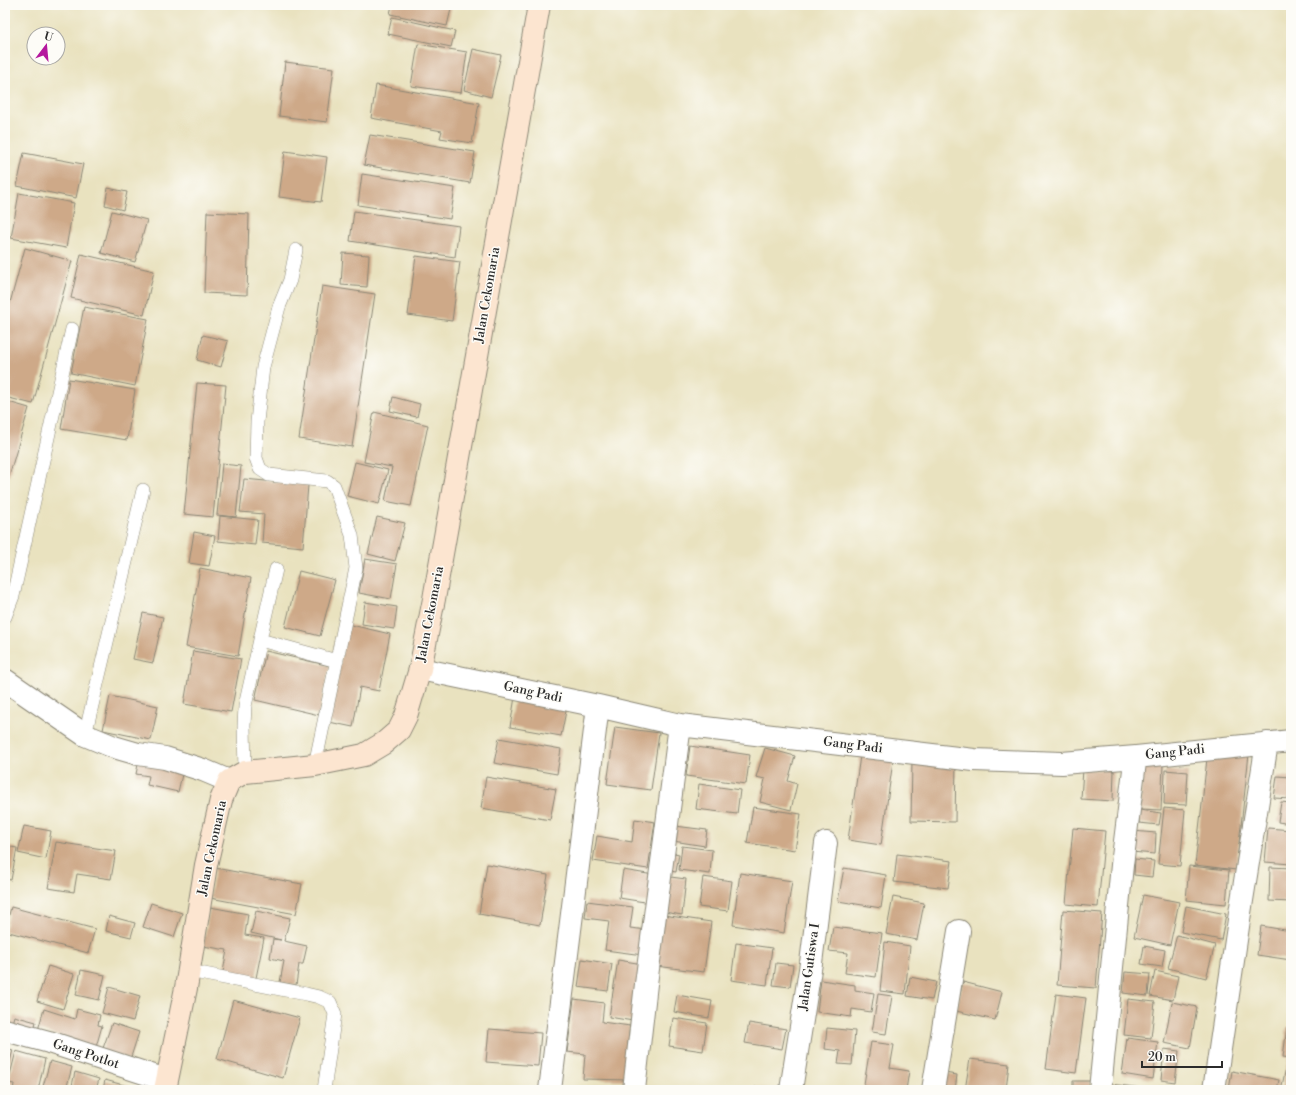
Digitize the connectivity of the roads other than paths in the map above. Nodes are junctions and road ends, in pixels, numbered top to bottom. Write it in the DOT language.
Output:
graph roads {
  1 [pos="539,5"];
  2 [pos="296,250"];
  3 [pos="72,329"];
  4 [pos="144,490"];
  5 [pos="276,569"];
  6 [pos="5,617"];
  7 [pos="260,640"];
  8 [pos="337,661"];
  9 [pos="420,669"];
  10 [pos="5,680"];
  11 [pos="598,706"];
  12 [pos="680,725"];
  13 [pos="85,735"];
  14 [pos="1291,741"];
  15 [pos="1267,743"];
  16 [pos="1135,762"];
  17 [pos="315,765"];
  18 [pos="237,776"];
  19 [pos="826,843"];
  20 [pos="959,931"];
  21 [pos="189,971"];
  22 [pos="5,1030"];
  23 [pos="166,1085"];
  24 [pos="324,1090"];
  25 [pos="550,1090"];
  26 [pos="634,1090"];
  27 [pos="791,1090"];
  28 [pos="933,1090"];
  29 [pos="1100,1090"];
  30 [pos="1214,1090"];
  1 -- 9 [label="street, Jalan Cekomaria"];
  2 -- 8 [label="lane"];
  3 -- 6 [label="lane"];
  4 -- 13 [label="lane"];
  5 -- 7 [label="lane"];
  7 -- 8 [label="lane"];
  7 -- 18 [label="lane"];
  8 -- 17 [label="lane"];
  9 -- 11 [label="street, Gang Padi"];
  9 -- 17 [label="street, Jalan Cekomaria"];
  10 -- 13 [label="street"];
  11 -- 12 [label="street, Gang Padi"];
  11 -- 25 [label="street"];
  12 -- 15 [label="street, Gang Padi"];
  12 -- 26 [label="street"];
  13 -- 18 [label="street"];
  14 -- 15 [label="street, Gang Padi"];
  15 -- 30 [label="street"];
  16 -- 29 [label="street"];
  17 -- 18 [label="street, Jalan Cekomaria"];
  18 -- 21 [label="street, Jalan Cekomaria"];
  19 -- 27 [label="street, Jalan Gutiswa I"];
  20 -- 28 [label="street"];
  21 -- 23 [label="street, Jalan Cekomaria"];
  21 -- 24 [label="lane"];
  22 -- 23 [label="street, Gang Potlot"];
}
